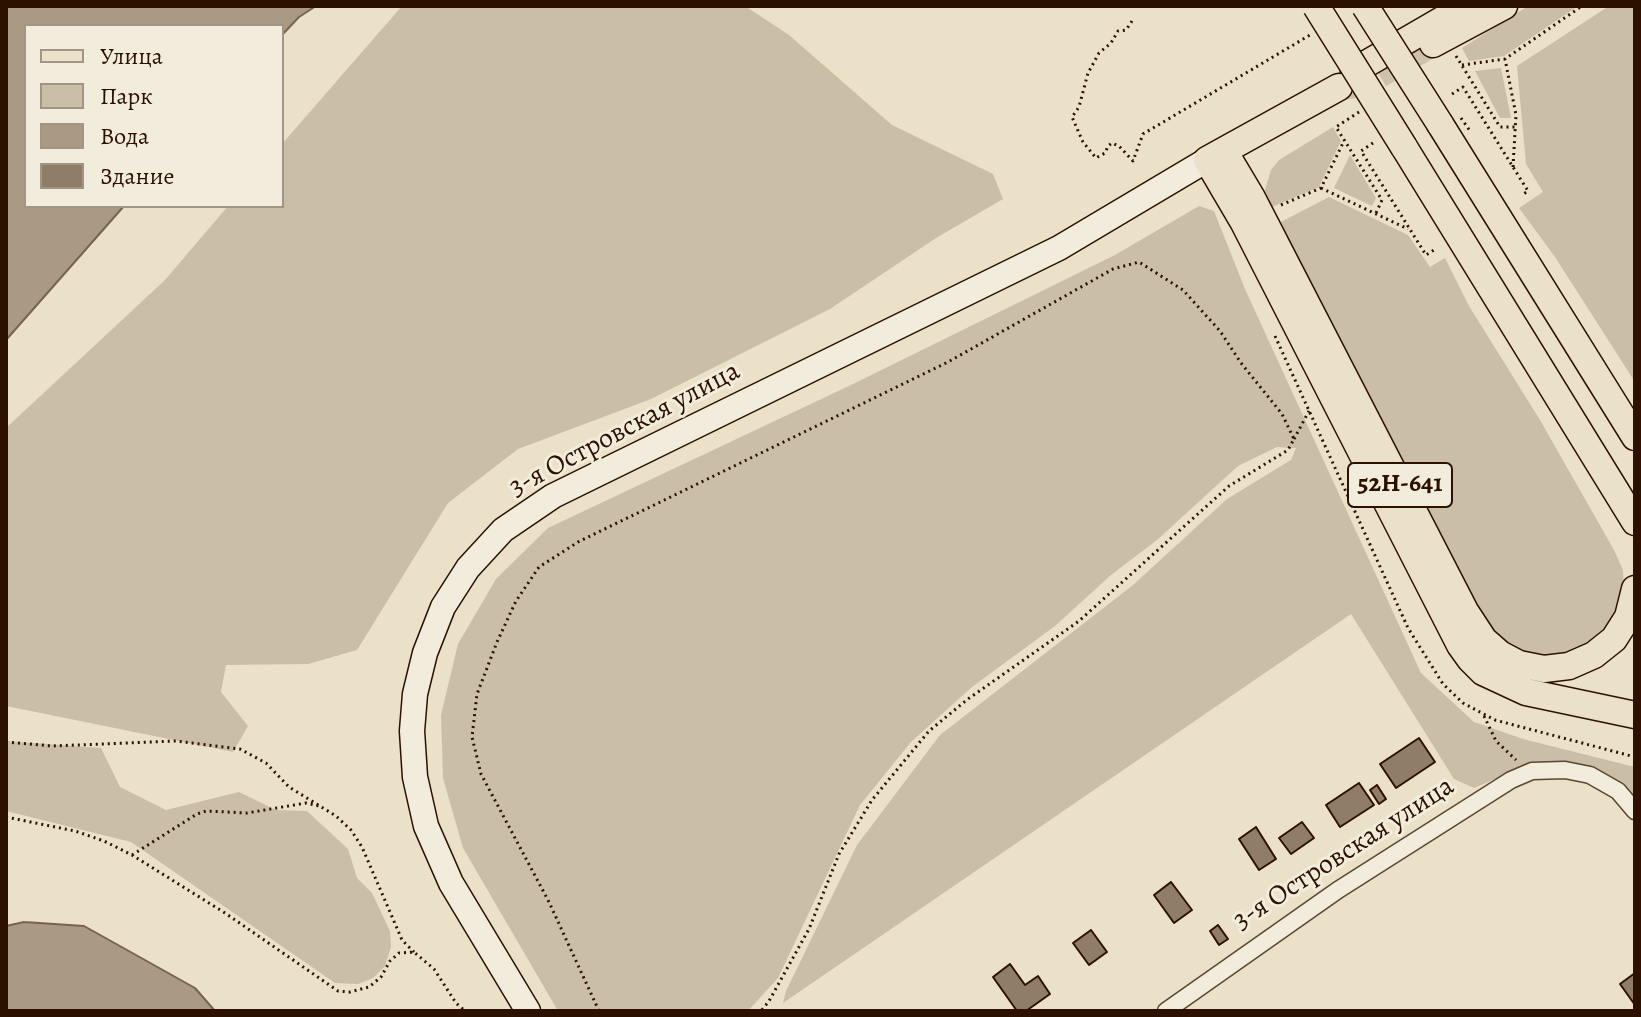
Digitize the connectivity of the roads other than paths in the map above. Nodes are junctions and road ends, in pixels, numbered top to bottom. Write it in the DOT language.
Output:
graph roads {
  1 [pos="1365,6"];
  2 [pos="1466,6"];
  3 [pos="1504,6"];
  4 [pos="1317,18"];
  5 [pos="1432,44"];
  6 [pos="1216,156"];
  7 [pos="1635,437"];
  8 [pos="1635,522"];
  9 [pos="1635,589"];
  10 [pos="1635,715"];
  11 [pos="1635,811"];
  12 [pos="528,1011"];
  13 [pos="1166,1011"];
  1 -- 7 [label="main road, bridge"];
  2 -- 6 [label="main road"];
  3 -- 5 [label="main road"];
  4 -- 8 [label="main road, bridge"];
  6 -- 9 [label="main road, 52Н-641"];
  6 -- 10 [label="main road, 52Н-641"];
  6 -- 12 [label="main road, 3-я Островская улица"];
  11 -- 13 [label="street, 3-я Островская улица"];
}
